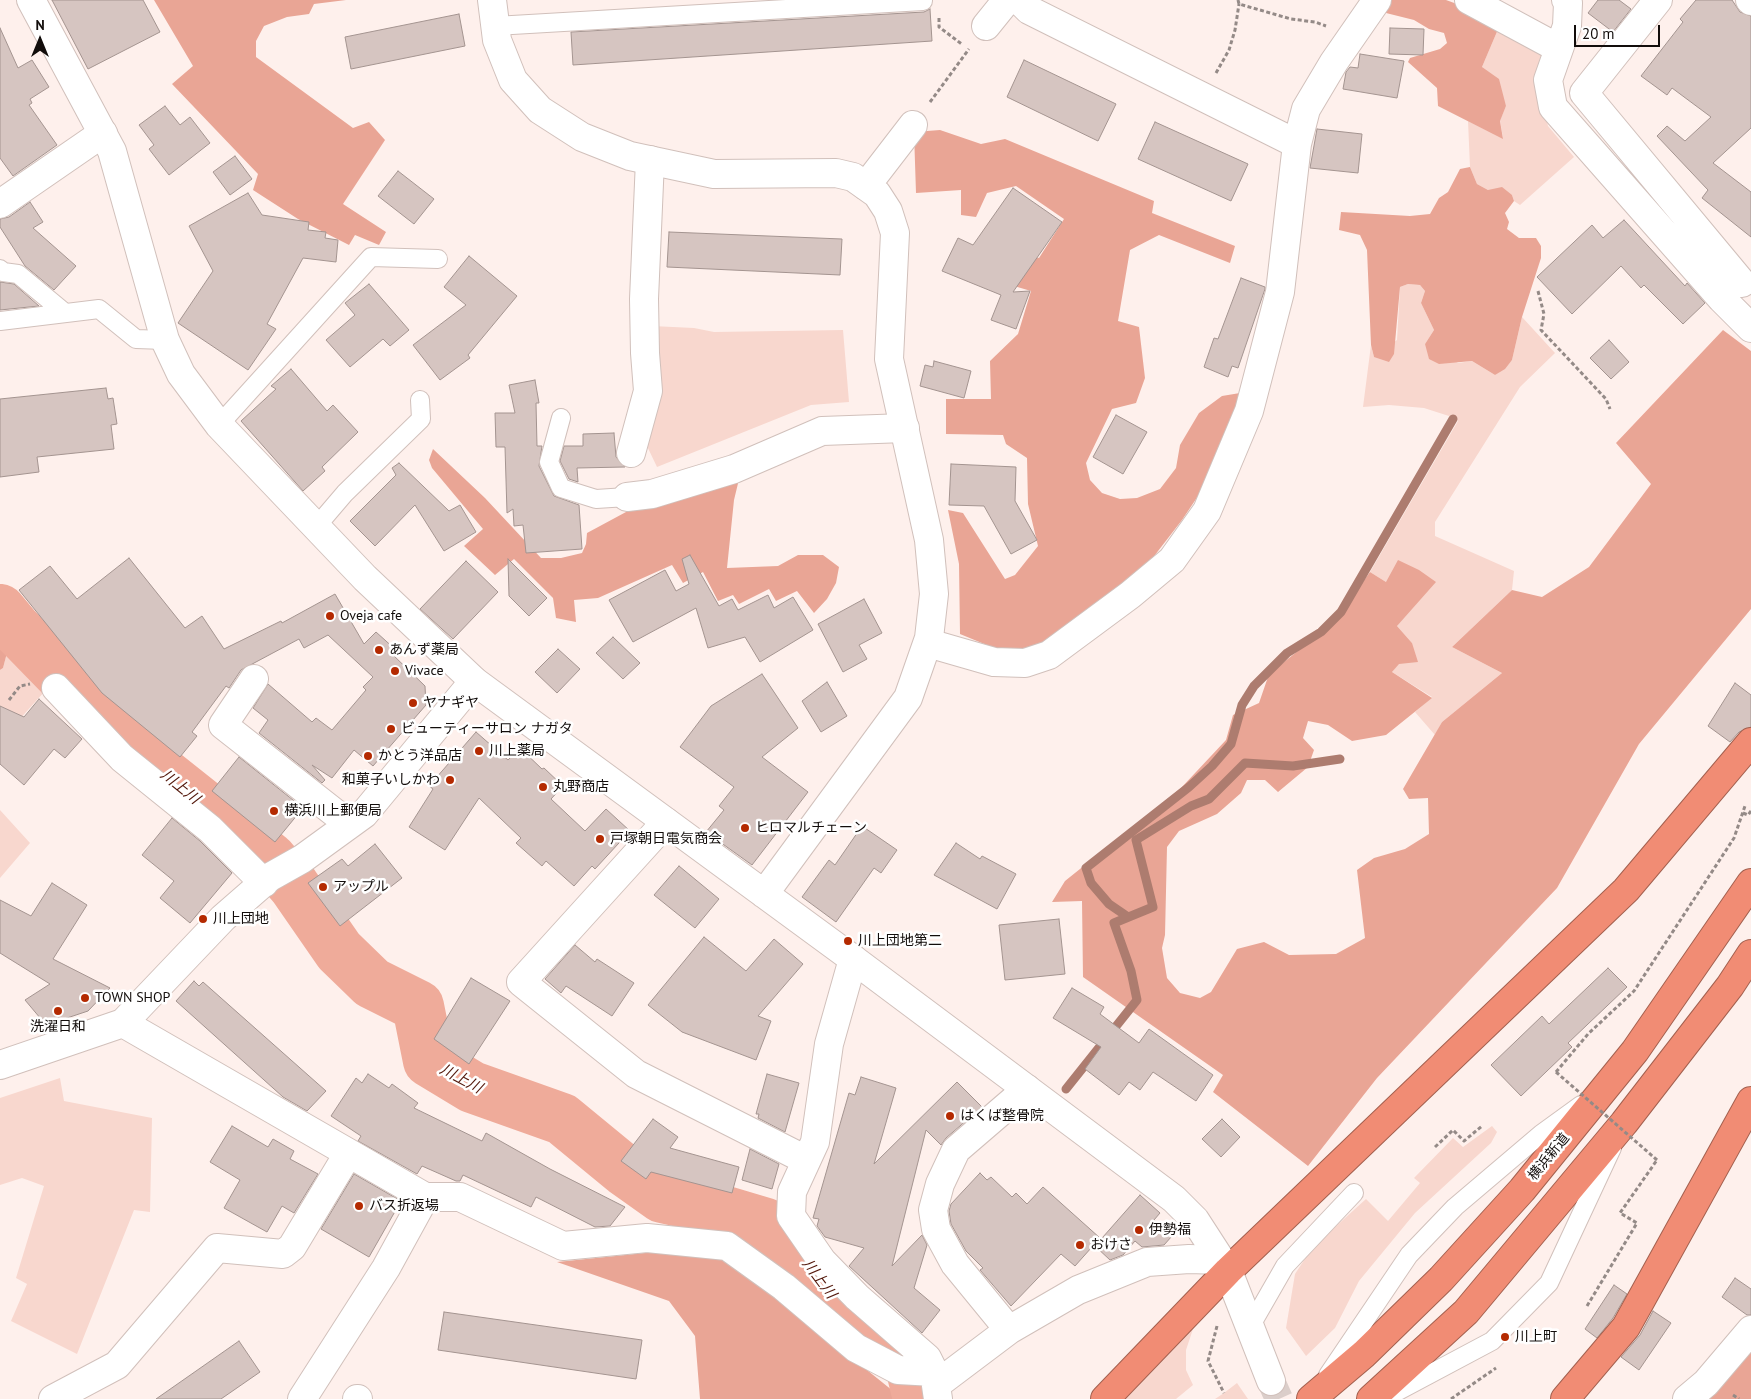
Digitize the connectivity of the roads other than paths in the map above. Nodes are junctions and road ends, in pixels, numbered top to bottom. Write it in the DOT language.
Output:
graph roads {
  1 [pos="31,0"];
  2 [pos="1007,0"];
  3 [pos="1019,0"];
  4 [pos="1377,0"];
  5 [pos="1469,0"];
  6 [pos="1566,0"];
  7 [pos="1658,0"];
  8 [pos="931,5"];
  9 [pos="494,13"];
  10 [pos="986,26"];
  11 [pos="1558,48"];
  12 [pos="1584,93"];
  13 [pos="1566,121"];
  14 [pos="913,125"];
  15 [pos="103,134"];
  16 [pos="1297,144"];
  17 [pos="650,160"];
  18 [pos="866,186"];
  19 [pos="0,204"];
  20 [pos="438,259"];
  21 [pos="0,269"];
  22 [pos="1738,284"];
  23 [pos="65,312"];
  24 [pos="0,321"];
  25 [pos="1751,328"];
  26 [pos="166,340"];
  27 [pos="420,400"];
  28 [pos="561,418"];
  29 [pos="624,422"];
  30 [pos="219,425"];
  31 [pos="905,428"];
  32 [pos="631,453"];
  33 [pos="639,495"];
  34 [pos="316,527"];
  35 [pos="928,643"];
  36 [pos="254,679"];
  37 [pos="474,681"];
  38 [pos="56,688"];
  39 [pos="1751,742"];
  40 [pos="666,822"];
  41 [pos="349,824"];
  42 [pos="267,880"];
  43 [pos="1751,883"];
  44 [pos="764,894"];
  45 [pos="1751,954"];
  46 [pos="852,959"];
  47 [pos="123,1023"];
  48 [pos="0,1066"];
  49 [pos="1027,1088"];
  50 [pos="1604,1090"];
  51 [pos="1751,1101"];
  52 [pos="1624,1123"];
  53 [pos="348,1154"];
  54 [pos="806,1160"];
  55 [pos="1354,1193"];
  56 [pos="425,1197"];
  57 [pos="1225,1265"];
  58 [pos="1250,1327"];
  59 [pos="1009,1330"];
  60 [pos="1751,1330"];
  61 [pos="926,1379"];
  62 [pos="1271,1381"];
  63 [pos="53,1399"];
  64 [pos="302,1399"];
  65 [pos="1105,1399"];
  66 [pos="1312,1399"];
  67 [pos="1371,1399"];
  68 [pos="1383,1399"];
  69 [pos="1565,1399"];
  70 [pos="1688,1399"];
  1 -- 15 [label="street"];
  2 -- 10 [label="street"];
  3 -- 16 [label="street"];
  4 -- 16 [label="street"];
  5 -- 11 [label="street"];
  6 -- 11 [label="street"];
  7 -- 12 [label="street"];
  8 -- 9 [label="lane"];
  9 -- 17 [label="street"];
  11 -- 13 [label="street"];
  12 -- 13 [label="street"];
  12 -- 22 [label="street"];
  13 -- 22 [label="street"];
  14 -- 18 [label="street"];
  15 -- 19 [label="street"];
  15 -- 26 [label="street"];
  16 -- 35 [label="street"];
  17 -- 18 [label="street"];
  17 -- 32 [label="street"];
  18 -- 31 [label="street"];
  20 -- 30 [label="lane"];
  21 -- 23 [label="lane"];
  22 -- 25 [label="street"];
  23 -- 24 [label="lane"];
  23 -- 26 [label="lane"];
  26 -- 30 [label="street"];
  27 -- 34 [label="lane"];
  28 -- 33 [label="lane"];
  29 -- 32 [label="street"];
  30 -- 34 [label="street"];
  31 -- 33 [label="street"];
  31 -- 35 [label="street"];
  32 -- 33 [label="street"];
  34 -- 37 [label="street"];
  35 -- 44 [label="street"];
  36 -- 41 [label="street"];
  37 -- 40 [label="street"];
  37 -- 41 [label="street"];
  38 -- 42 [label="street"];
  39 -- 57 [label="highway"];
  40 -- 44 [label="street"];
  40 -- 54 [label="street"];
  41 -- 42 [label="street"];
  42 -- 47 [label="street"];
  43 -- 50 [label="highway, 横浜新道"];
  44 -- 46 [label="street"];
  45 -- 52 [label="highway"];
  46 -- 49 [label="street"];
  46 -- 54 [label="street"];
  47 -- 48 [label="street"];
  47 -- 53 [label="street"];
  49 -- 57 [label="street"];
  49 -- 59 [label="street"];
  50 -- 66 [label="highway, 横浜新道"];
  50 -- 66 [label="lane"];
  51 -- 69 [label="highway"];
  52 -- 67 [label="highway"];
  52 -- 68 [label="lane"];
  53 -- 56 [label="street"];
  53 -- 63 [label="street"];
  54 -- 61 [label="street"];
  55 -- 58 [label="lane"];
  56 -- 61 [label="street"];
  56 -- 64 [label="street"];
  57 -- 58 [label="street"];
  57 -- 59 [label="street"];
  57 -- 65 [label="highway"];
  58 -- 62 [label="street"];
  59 -- 61 [label="street"];
  60 -- 70 [label="street"];
}
